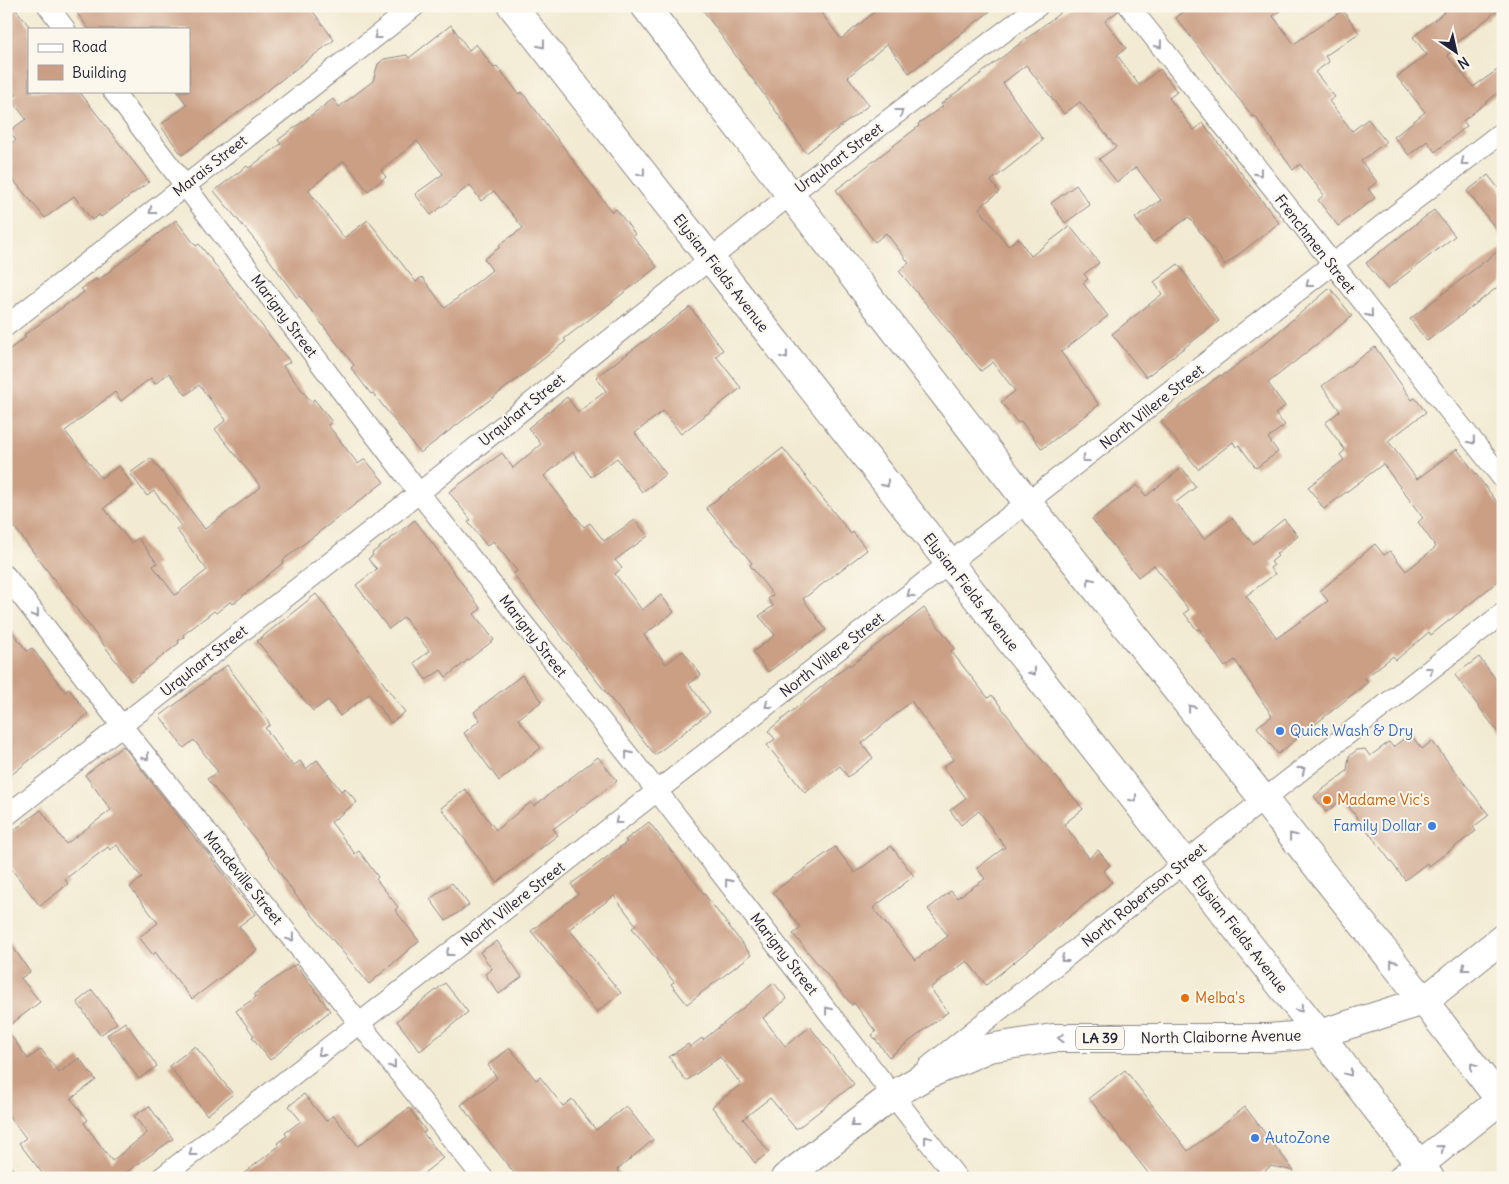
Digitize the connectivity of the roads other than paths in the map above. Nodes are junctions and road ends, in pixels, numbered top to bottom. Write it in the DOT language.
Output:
graph roads {
  1 [pos="48,6"];
  2 [pos="415,6"];
  3 [pos="512,6"];
  4 [pos="645,6"];
  5 [pos="1038,6"];
  6 [pos="1129,6"];
  7 [pos="64,28"];
  8 [pos="114,92"];
  9 [pos="1503,132"];
  10 [pos="185,186"];
  11 [pos="791,194"];
  12 [pos="710,259"];
  13 [pos="1332,266"];
  14 [pos="6,326"];
  15 [pos="1503,479"];
  16 [pos="419,492"];
  17 [pos="1028,503"];
  18 [pos="949,565"];
  19 [pos="6,576"];
  20 [pos="1503,613"];
  21 [pos="122,726"];
  22 [pos="657,791"];
  23 [pos="1263,800"];
  24 [pos="6,816"];
  25 [pos="1185,864"];
  26 [pos="1503,938"];
  27 [pos="1424,1001"];
  28 [pos="359,1023"];
  29 [pos="1320,1034"];
  30 [pos="893,1095"];
  31 [pos="1502,1101"];
  32 [pos="1417,1173"];
  33 [pos="161,1178"];
  34 [pos="483,1178"];
  35 [pos="785,1178"];
  36 [pos="957,1178"];
  1 -- 7 [label="street"];
  2 -- 10 [label="street, Marais Street, one-way"];
  3 -- 12 [label="main road, Elysian Fields Avenue, one-way"];
  4 -- 11 [label="main road"];
  11 -- 5 [label="street, Urquhart Street, one-way"];
  6 -- 13 [label="street, Frenchmen Street, one-way"];
  8 -- 10 [label="street, Marigny Street"];
  9 -- 13 [label="street, North Villere Street, one-way"];
  10 -- 14 [label="street, Marais Street, one-way"];
  10 -- 16 [label="street, Marigny Street"];
  11 -- 12 [label="street, Urquhart Street"];
  11 -- 17 [label="main road"];
  12 -- 16 [label="street, Urquhart Street"];
  12 -- 18 [label="main road, Elysian Fields Avenue, one-way"];
  13 -- 15 [label="street, Frenchmen Street, one-way"];
  13 -- 17 [label="street, North Villere Street, one-way"];
  16 -- 21 [label="street, Urquhart Street"];
  22 -- 16 [label="street, Marigny Street, one-way"];
  17 -- 18 [label="street, North Villere Street"];
  23 -- 17 [label="main road, one-way"];
  18 -- 22 [label="street, North Villere Street, one-way"];
  18 -- 25 [label="main road, Elysian Fields Avenue, one-way"];
  19 -- 21 [label="street, Mandeville Street, one-way"];
  23 -- 20 [label="street, North Robertson Street, one-way"];
  21 -- 24 [label="street, Urquhart Street"];
  21 -- 28 [label="street, Mandeville Street, one-way"];
  22 -- 28 [label="street, North Villere Street, one-way"];
  30 -- 22 [label="street, Marigny Street, one-way"];
  23 -- 25 [label="street, North Robertson Street"];
  27 -- 23 [label="main road, one-way"];
  25 -- 29 [label="main road, Elysian Fields Avenue, one-way"];
  25 -- 30 [label="street, North Robertson Street, one-way"];
  26 -- 27 [label="main road, North Claiborne Avenue / LA 39, one-way"];
  27 -- 29 [label="main road, North Claiborne Avenue / LA 39"];
  31 -- 27 [label="main road, one-way"];
  28 -- 33 [label="street, North Villere Street, one-way"];
  28 -- 34 [label="street, Mandeville Street, one-way"];
  29 -- 30 [label="main road, North Claiborne Avenue / LA 39, one-way"];
  29 -- 32 [label="main road, Elysian Fields Avenue, one-way"];
  30 -- 35 [label="main road, North Robertson Street / LA 39, one-way"];
  36 -- 30 [label="street, Marigny Street, one-way"];
  32 -- 31 [label="main road, one-way"];
}
